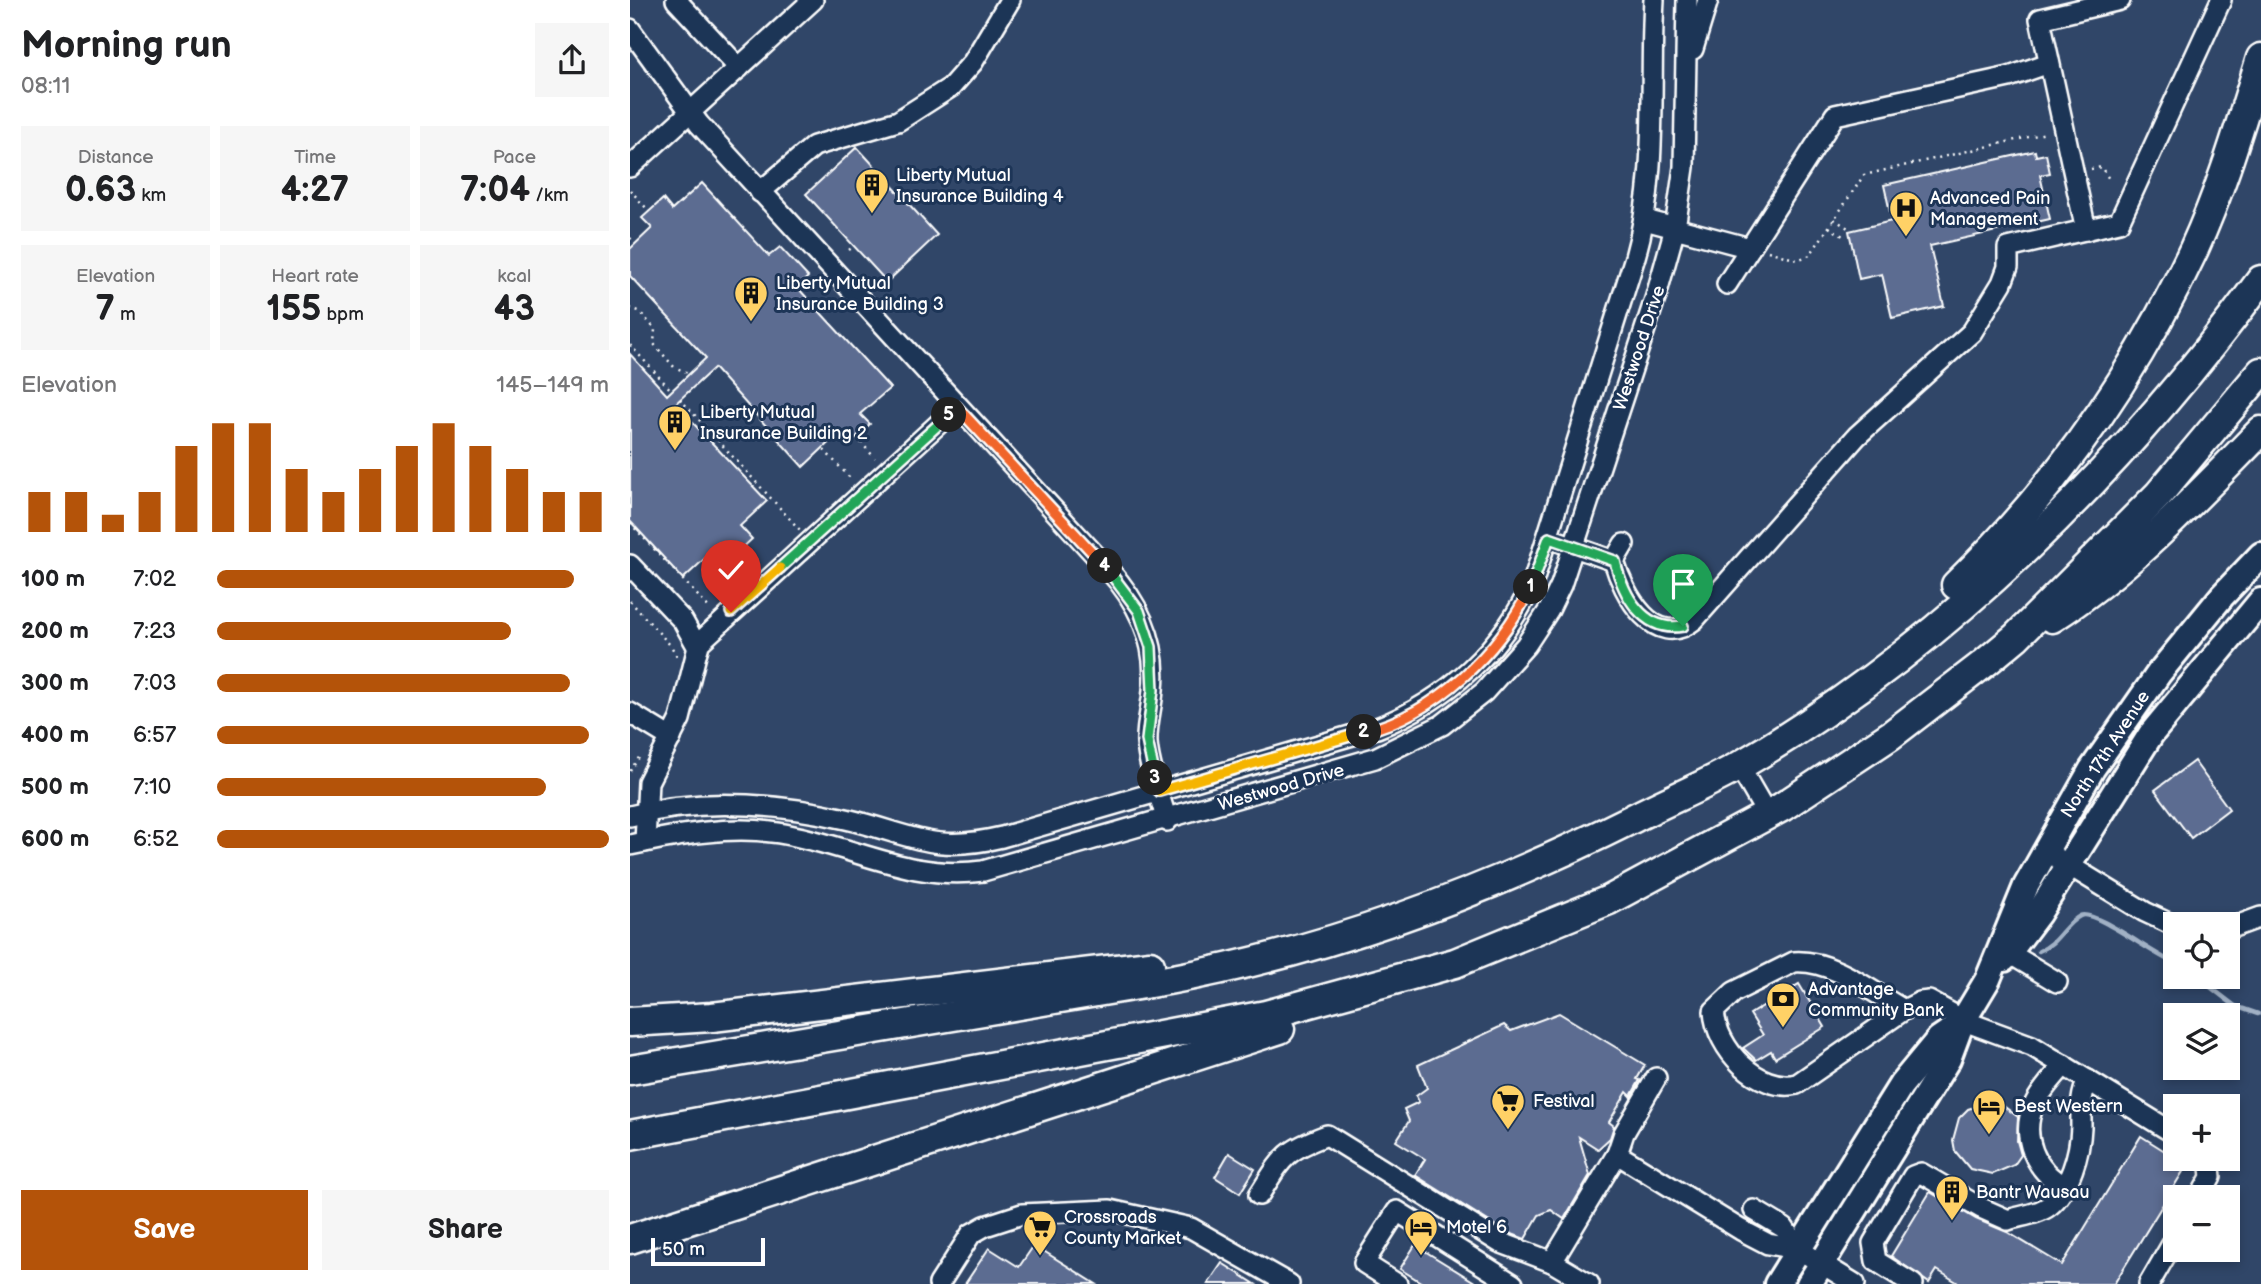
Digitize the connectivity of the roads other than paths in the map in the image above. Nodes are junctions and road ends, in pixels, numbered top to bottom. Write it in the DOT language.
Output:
graph roads {
  1 [pos="676,0"];
  2 [pos="813,0"];
  3 [pos="1010,0"];
  4 [pos="1654,0"];
  5 [pos="1687,0"];
  6 [pos="1708,0"];
  7 [pos="2120,0"];
  8 [pos="2221,0"];
  9 [pos="630,29"];
  10 [pos="2261,58"];
  11 [pos="2049,63"];
  12 [pos="739,68"];
  13 [pos="1686,77"];
  14 [pos="690,113"];
  15 [pos="630,167"];
  16 [pos="760,192"];
  17 [pos="1645,220"];
  18 [pos="1675,228"];
  19 [pos="2086,230"];
  20 [pos="1759,249"];
  21 [pos="2261,279"];
  22 [pos="1727,284"];
  23 [pos="2261,372"];
  24 [pos="957,407"];
  25 [pos="2261,431"];
  26 [pos="1549,538"];
  27 [pos="1576,547"];
  28 [pos="2261,555"];
  29 [pos="630,565"];
  30 [pos="2261,601"];
  31 [pos="2015,637"];
  32 [pos="698,648"];
  33 [pos="630,713"];
  34 [pos="671,738"];
  35 [pos="1739,766"];
  36 [pos="1159,791"];
  37 [pos="1662,804"];
  38 [pos="637,814"];
  39 [pos="1768,816"];
  40 [pos="1167,821"];
  41 [pos="637,844"];
  42 [pos="2044,850"];
  43 [pos="2068,864"];
  44 [pos="1400,917"];
  45 [pos="2261,917"];
  46 [pos="2163,920"];
  47 [pos="2240,925"];
  48 [pos="2009,953"];
  49 [pos="1455,963"];
  50 [pos="1987,979"];
  51 [pos="2057,982"];
  52 [pos="1904,1010"];
  53 [pos="630,1022"];
  54 [pos="1962,1022"];
  55 [pos="2064,1065"];
  56 [pos="630,1068"];
  57 [pos="1656,1078"];
  58 [pos="2088,1080"];
  59 [pos="2163,1127"];
  60 [pos="630,1135"];
  61 [pos="1617,1154"];
  62 [pos="2064,1186"];
  63 [pos="1259,1195"];
  64 [pos="1754,1210"];
  65 [pos="630,1239"];
  66 [pos="1798,1249"];
  67 [pos="2163,1260"];
  68 [pos="1552,1262"];
  69 [pos="1815,1273"];
  70 [pos="939,1284"];
  71 [pos="1289,1284"];
  72 [pos="1397,1284"];
  73 [pos="1513,1284"];
  74 [pos="1589,1284"];
  75 [pos="1777,1284"];
  76 [pos="1855,1284"];
  77 [pos="1913,1284"];
  78 [pos="2149,1284"];
  1 -- 12 [label="street"];
  2 -- 12 [label="street"];
  3 -- 16 [label="street"];
  4 -- 17 [label="street, Westwood Drive"];
  5 -- 13 [label="street, Westwood Drive"];
  6 -- 13 [label="street"];
  7 -- 11 [label="street"];
  8 -- 19 [label="street"];
  9 -- 14 [label="street"];
  10 -- 37 [label="highway"];
  11 -- 19 [label="street"];
  11 -- 20 [label="street"];
  12 -- 14 [label="street"];
  13 -- 18 [label="street, Westwood Drive"];
  14 -- 15 [label="street"];
  14 -- 16 [label="street"];
  16 -- 24 [label="street"];
  17 -- 18 [label="street"];
  17 -- 26 [label="street, Westwood Drive"];
  18 -- 20 [label="street"];
  18 -- 27 [label="street, Westwood Drive"];
  19 -- 27 [label="street"];
  20 -- 22 [label="street"];
  21 -- 35 [label="highway"];
  23 -- 31 [label="highway"];
  24 -- 32 [label="street"];
  24 -- 36 [label="street"];
  25 -- 31 [label="highway"];
  26 -- 27 [label="street"];
  26 -- 36 [label="street, Westwood Drive"];
  27 -- 40 [label="street, Westwood Drive"];
  28 -- 42 [label="main road, North 17th Avenue"];
  29 -- 32 [label="street"];
  30 -- 43 [label="main road, North 17th Avenue"];
  31 -- 39 [label="highway"];
  32 -- 34 [label="street"];
  33 -- 34 [label="street"];
  34 -- 38 [label="street"];
  35 -- 37 [label="highway"];
  35 -- 39 [label="street"];
  36 -- 38 [label="street, Westwood Drive"];
  36 -- 40 [label="street"];
  37 -- 44 [label="highway"];
  38 -- 41 [label="street"];
  39 -- 49 [label="highway"];
  40 -- 41 [label="street, Westwood Drive"];
  42 -- 43 [label="street"];
  42 -- 50 [label="main road, North 17th Avenue"];
  43 -- 46 [label="street"];
  43 -- 48 [label="main road, North 17th Avenue"];
  44 -- 53 [label="highway"];
  44 -- 56 [label="highway"];
  45 -- 47 [label="street"];
  48 -- 50 [label="main road, North 17th Avenue"];
  48 -- 51 [label="street"];
  49 -- 60 [label="highway"];
  49 -- 65 [label="highway"];
  50 -- 54 [label="main road, North 17th Avenue"];
  52 -- 52 [label="street"];
  52 -- 54 [label="street"];
  54 -- 55 [label="street"];
  54 -- 66 [label="main road, North 17th Avenue"];
  54 -- 69 [label="main road, North 17th Avenue"];
  55 -- 58 [label="street"];
  55 -- 62 [label="street"];
  57 -- 61 [label="street"];
  58 -- 59 [label="street"];
  58 -- 62 [label="street"];
  61 -- 66 [label="street"];
  61 -- 68 [label="street"];
  62 -- 77 [label="street"];
  63 -- 68 [label="street"];
  64 -- 66 [label="street"];
  66 -- 69 [label="street"];
  66 -- 75 [label="main road, North 17th Avenue"];
  67 -- 78 [label="street"];
  68 -- 74 [label="street"];
  69 -- 76 [label="street"];
  70 -- 71 [label="street"];
  72 -- 73 [label="street"];
}
